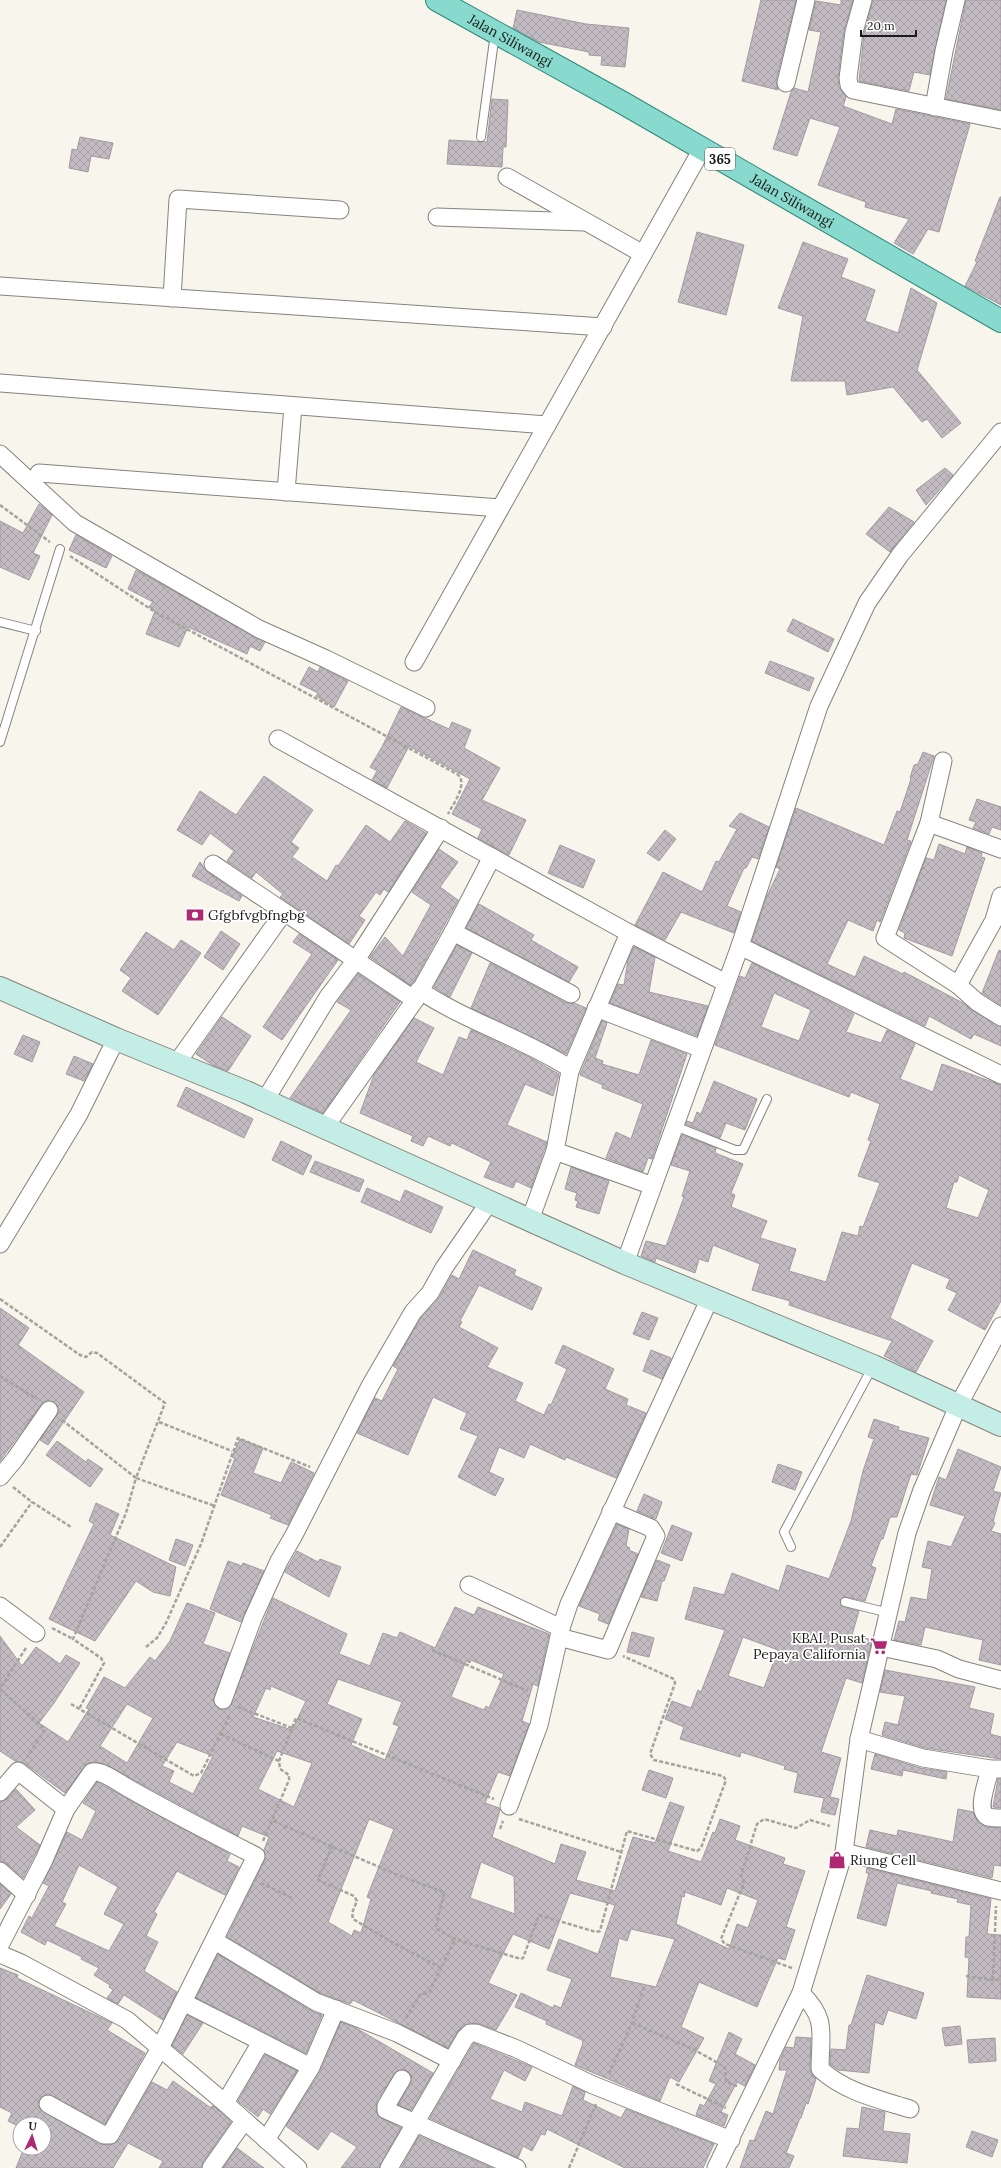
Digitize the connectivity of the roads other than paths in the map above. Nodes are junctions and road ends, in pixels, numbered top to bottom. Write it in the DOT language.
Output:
graph roads {
  1 [pos="806,0"];
  2 [pos="863,0"];
  3 [pos="956,0"];
  4 [pos="447,2"];
  5 [pos="495,33"];
  6 [pos="786,83"];
  7 [pos="934,107"];
  8 [pos="1001,120"];
  9 [pos="481,137"];
  10 [pos="702,149"];
  11 [pos="507,177"];
  12 [pos="340,210"];
  13 [pos="437,217"];
  14 [pos="588,222"];
  15 [pos="643,254"];
  16 [pos="0,286"];
  17 [pos="172,298"];
  18 [pos="1001,321"];
  19 [pos="603,328"];
  20 [pos="0,383"];
  21 [pos="293,406"];
  22 [pos="547,425"];
  23 [pos="1001,432"];
  24 [pos="0,454"];
  25 [pos="39,473"];
  26 [pos="286,492"];
  27 [pos="500,508"];
  28 [pos="60,549"];
  29 [pos="0,622"];
  30 [pos="36,631"];
  31 [pos="414,662"];
  32 [pos="426,708"];
  33 [pos="278,740"];
  34 [pos="0,742"];
  35 [pos="943,761"];
  36 [pos="929,823"];
  37 [pos="440,828"];
  38 [pos="1001,850"];
  39 [pos="492,857"];
  40 [pos="213,864"];
  41 [pos="1001,896"];
  42 [pos="284,912"];
  43 [pos="997,921"];
  44 [pos="453,932"];
  45 [pos="629,933"];
  46 [pos="740,946"];
  47 [pos="356,960"];
  48 [pos="726,983"];
  49 [pos="958,985"];
  50 [pos="0,988"];
  51 [pos="571,994"];
  52 [pos="417,995"];
  53 [pos="596,1008"];
  54 [pos="1001,1017"];
  55 [pos="116,1039"];
  56 [pos="702,1049"];
  57 [pos="176,1064"];
  58 [pos="571,1069"];
  59 [pos="1001,1076"];
  60 [pos="766,1099"];
  61 [pos="265,1100"];
  62 [pos="675,1126"];
  63 [pos="325,1127"];
  64 [pos="555,1151"];
  65 [pos="653,1186"];
  66 [pos="490,1201"];
  67 [pos="530,1220"];
  68 [pos="0,1244"];
  69 [pos="626,1263"];
  70 [pos="710,1298"];
  71 [pos="1001,1326"];
  72 [pos="874,1366"];
  73 [pos="958,1406"];
  74 [pos="49,1410"];
  75 [pos="1001,1425"];
  76 [pos="0,1477"];
  77 [pos="611,1511"];
  78 [pos="791,1547"];
  79 [pos="469,1585"];
  80 [pos="845,1602"];
  81 [pos="0,1606"];
  82 [pos="889,1613"];
  83 [pos="560,1632"];
  84 [pos="36,1633"];
  85 [pos="881,1647"];
  86 [pos="1001,1680"];
  87 [pos="223,1700"];
  88 [pos="859,1739"];
  89 [pos="996,1769"];
  90 [pos="0,1792"];
  91 [pos="66,1809"];
  92 [pos="511,1812"];
  93 [pos="1001,1818"];
  94 [pos="844,1852"];
  95 [pos="0,1871"];
  96 [pos="999,1890"];
  97 [pos="27,1895"];
  98 [pos="215,1941"];
  99 [pos="0,1944"];
  100 [pos="0,1954"];
  101 [pos="801,1993"];
  102 [pos="183,2002"];
  103 [pos="336,2009"];
  104 [pos="261,2042"];
  105 [pos="160,2048"];
  106 [pos="452,2061"];
  107 [pos="311,2067"];
  108 [pos="402,2079"];
  109 [pos="225,2103"];
  110 [pos="48,2104"];
  111 [pos="910,2109"];
  112 [pos="244,2121"];
  113 [pos="416,2123"];
  114 [pos="266,2140"];
  115 [pos="731,2140"];
  116 [pos="211,2168"];
  117 [pos="298,2168"];
  118 [pos="389,2168"];
  119 [pos="518,2168"];
  120 [pos="716,2168"];
  1 -- 6 [label="street"];
  2 -- 7 [label="street"];
  3 -- 7 [label="street"];
  4 -- 5 [label="main road, Jalan Siliwangi / 365"];
  5 -- 9 [label="lane"];
  5 -- 10 [label="main road, Jalan Siliwangi / 365"];
  7 -- 8 [label="street"];
  10 -- 15 [label="street"];
  10 -- 18 [label="main road, Jalan Siliwangi / 365"];
  11 -- 14 [label="street"];
  12 -- 17 [label="street"];
  13 -- 14 [label="street"];
  14 -- 15 [label="street"];
  15 -- 19 [label="street"];
  16 -- 17 [label="street"];
  17 -- 19 [label="street"];
  19 -- 22 [label="street"];
  20 -- 21 [label="street"];
  21 -- 22 [label="street"];
  21 -- 26 [label="street"];
  22 -- 27 [label="street"];
  23 -- 46 [label="street"];
  24 -- 32 [label="street"];
  25 -- 26 [label="street"];
  26 -- 27 [label="street"];
  27 -- 31 [label="street"];
  28 -- 30 [label="lane"];
  29 -- 30 [label="lane"];
  30 -- 34 [label="lane"];
  33 -- 37 [label="street"];
  35 -- 36 [label="street"];
  36 -- 38 [label="street"];
  36 -- 49 [label="street"];
  37 -- 39 [label="street"];
  37 -- 47 [label="street"];
  39 -- 44 [label="street"];
  39 -- 45 [label="street"];
  40 -- 42 [label="street"];
  41 -- 43 [label="street"];
  42 -- 47 [label="street"];
  42 -- 57 [label="street"];
  43 -- 49 [label="street"];
  44 -- 51 [label="street"];
  44 -- 52 [label="street"];
  45 -- 48 [label="street"];
  45 -- 53 [label="street"];
  46 -- 48 [label="street"];
  46 -- 59 [label="street"];
  47 -- 52 [label="street"];
  47 -- 61 [label="street"];
  48 -- 56 [label="street"];
  49 -- 54 [label="street"];
  50 -- 55 [label="main road"];
  52 -- 58 [label="street"];
  52 -- 63 [label="street"];
  53 -- 56 [label="street"];
  53 -- 58 [label="street"];
  55 -- 57 [label="main road"];
  55 -- 68 [label="street"];
  56 -- 62 [label="street"];
  57 -- 61 [label="main road"];
  58 -- 64 [label="street"];
  60 -- 62 [label="lane"];
  61 -- 63 [label="main road"];
  62 -- 65 [label="street"];
  63 -- 66 [label="main road"];
  64 -- 65 [label="street"];
  64 -- 67 [label="street"];
  65 -- 69 [label="street"];
  66 -- 67 [label="main road"];
  66 -- 87 [label="street"];
  67 -- 69 [label="main road"];
  69 -- 70 [label="main road"];
  70 -- 72 [label="main road"];
  70 -- 77 [label="street"];
  71 -- 73 [label="street"];
  72 -- 73 [label="main road"];
  72 -- 78 [label="lane"];
  73 -- 75 [label="main road"];
  73 -- 82 [label="street"];
  74 -- 76 [label="street"];
  77 -- 83 [label="street"];
  77 -- 83 [label="street"];
  79 -- 83 [label="street"];
  80 -- 82 [label="lane"];
  81 -- 84 [label="street"];
  82 -- 85 [label="street"];
  83 -- 92 [label="street"];
  85 -- 86 [label="street"];
  85 -- 88 [label="street"];
  88 -- 89 [label="street"];
  88 -- 94 [label="street"];
  89 -- 93 [label="street"];
  90 -- 91 [label="street"];
  91 -- 97 [label="street"];
  91 -- 98 [label="street"];
  94 -- 96 [label="street"];
  94 -- 101 [label="street"];
  95 -- 97 [label="street"];
  97 -- 99 [label="street"];
  98 -- 102 [label="street"];
  98 -- 103 [label="street"];
  100 -- 105 [label="street"];
  101 -- 111 [label="street"];
  101 -- 115 [label="street"];
  102 -- 104 [label="street"];
  102 -- 105 [label="street"];
  103 -- 106 [label="street"];
  103 -- 107 [label="street"];
  104 -- 107 [label="street"];
  104 -- 109 [label="street"];
  105 -- 109 [label="street"];
  105 -- 110 [label="street"];
  106 -- 113 [label="street"];
  106 -- 115 [label="street"];
  107 -- 114 [label="street"];
  108 -- 113 [label="street"];
  109 -- 112 [label="street"];
  112 -- 114 [label="street"];
  112 -- 116 [label="street"];
  113 -- 118 [label="street"];
  113 -- 119 [label="street"];
  114 -- 117 [label="street"];
  115 -- 120 [label="street"];
}
